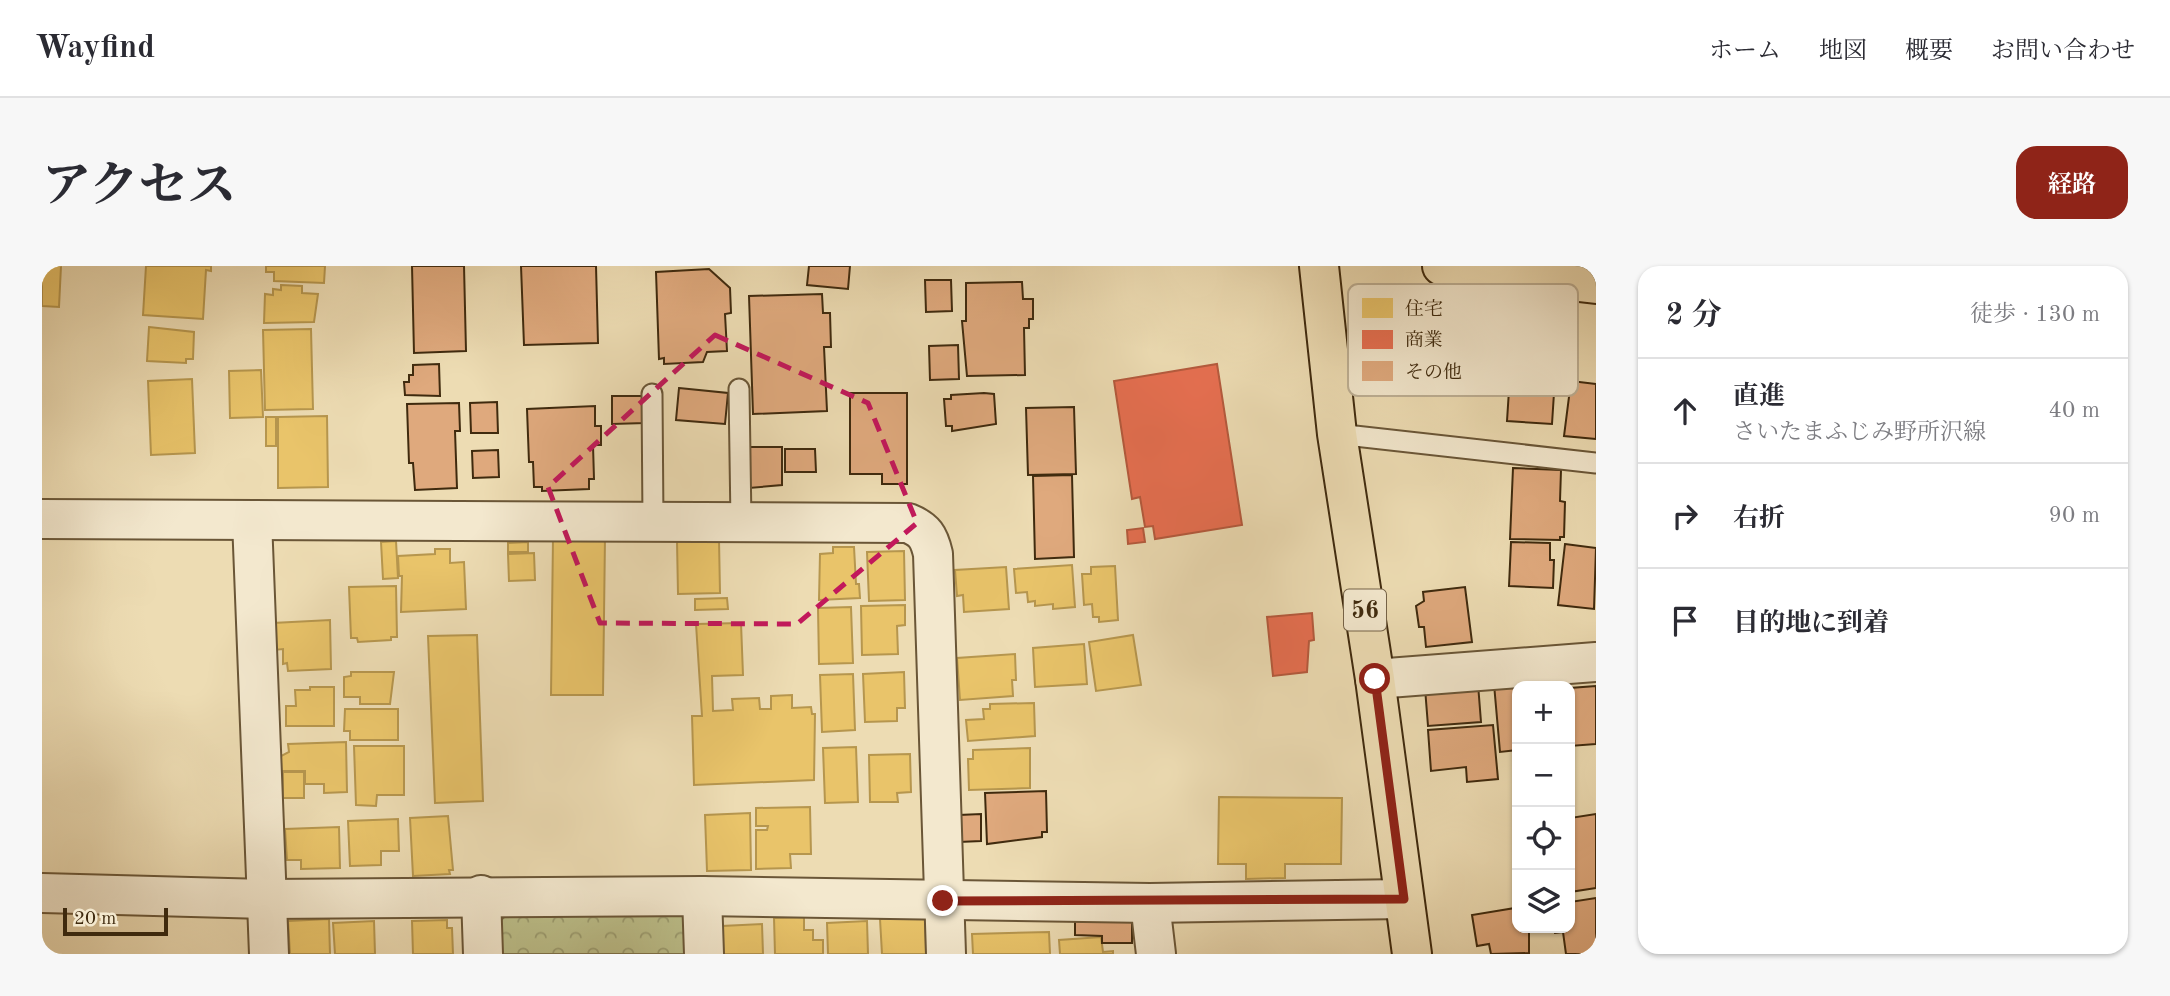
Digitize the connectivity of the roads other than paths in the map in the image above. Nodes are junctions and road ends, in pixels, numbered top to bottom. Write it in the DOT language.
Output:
graph roads {
  1 [pos="1319,266"];
  2 [pos="1442,266"];
  3 [pos="1596,284"];
  4 [pos="739,389"];
  5 [pos="652,394"];
  6 [pos="1337,434"];
  7 [pos="1596,463"];
  8 [pos="42,519"];
  9 [pos="252,520"];
  10 [pos="653,521"];
  11 [pos="741,522"];
  12 [pos="1596,662"];
  13 [pos="1375,679"];
  14 [pos="42,894"];
  15 [pos="481,895"];
  16 [pos="702,896"];
  17 [pos="267,899"];
  18 [pos="1404,899"];
  19 [pos="943,901"];
  20 [pos="1150,902"];
  21 [pos="269,954"];
  22 [pos="483,954"];
  23 [pos="704,954"];
  24 [pos="946,954"];
  25 [pos="1156,954"];
  26 [pos="1412,954"];
  1 -- 6 [label="main road, 56"];
  2 -- 3 [label="main road"];
  4 -- 11 [label="lane"];
  5 -- 10 [label="lane"];
  6 -- 7 [label="lane"];
  6 -- 13 [label="main road, 56"];
  8 -- 9 [label="street"];
  9 -- 10 [label="street"];
  9 -- 17 [label="street"];
  10 -- 11 [label="street"];
  11 -- 19 [label="street"];
  12 -- 13 [label="street"];
  13 -- 18 [label="main road, 56"];
  14 -- 17 [label="street"];
  15 -- 16 [label="street"];
  15 -- 17 [label="street"];
  15 -- 22 [label="street"];
  16 -- 19 [label="street"];
  16 -- 23 [label="street"];
  17 -- 21 [label="street"];
  18 -- 20 [label="street"];
  18 -- 26 [label="main road, 56"];
  19 -- 20 [label="street"];
  19 -- 24 [label="street"];
  20 -- 25 [label="street"];
}
